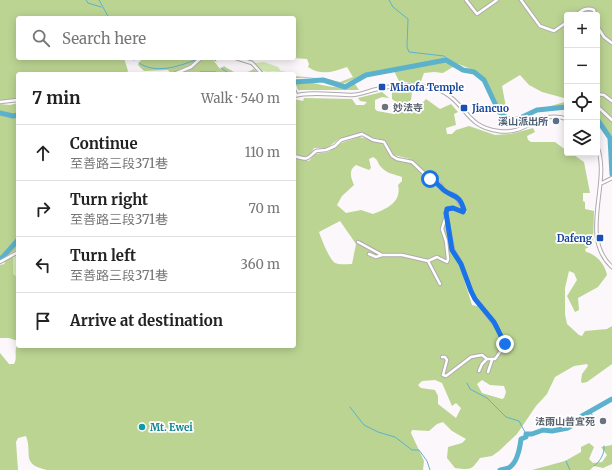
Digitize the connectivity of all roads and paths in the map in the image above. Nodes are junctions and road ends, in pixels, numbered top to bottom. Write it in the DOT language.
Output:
graph roads {
  1 [pos="466,0"];
  2 [pos="498,0"];
  3 [pos="521,0"];
  4 [pos="580,12"];
  5 [pos="594,12"];
  6 [pos="564,24"];
  7 [pos="600,31"];
  8 [pos="612,42"];
  9 [pos="199,60"];
  10 [pos="242,60"];
  11 [pos="179,72"];
  12 [pos="260,72"];
  13 [pos="600,94"];
  14 [pos="296,95"];
  15 [pos="16,100"];
  16 [pos="612,101"];
  17 [pos="0,102"];
  18 [pos="600,109"];
  19 [pos="564,118"];
  20 [pos="612,120"];
  21 [pos="600,151"];
  22 [pos="296,156"];
  23 [pos="612,178"];
  24 [pos="602,183"];
  25 [pos="446,218"];
  26 [pos="358,242"];
  27 [pos="16,253"];
  28 [pos="369,254"];
  29 [pos="382,255"];
  30 [pos="0,257"];
  31 [pos="5,260"];
  32 [pos="428,261"];
  33 [pos="0,262"];
  34 [pos="612,267"];
  35 [pos="440,284"];
  36 [pos="442,357"];
  37 [pos="487,359"];
  38 [pos="492,359"];
  39 [pos="479,371"];
  40 [pos="488,372"];
  1 -- 2 [label="street"];
  3 -- 6 [label="street"];
  4 -- 5 [label="street"];
  7 -- 8 [label="street"];
  9 -- 11 [label="street"];
  10 -- 12 [label="street"];
  13 -- 16 [label="street"];
  14 -- 19 [label="street"];
  15 -- 17 [label="street"];
  18 -- 20 [label="street"];
  21 -- 24 [label="street"];
  22 -- 25 [label="street"];
  23 -- 24 [label="street"];
  24 -- 34 [label="street"];
  25 -- 32 [label="street"];
  25 -- 38 [label="street"];
  26 -- 29 [label="street"];
  27 -- 31 [label="street"];
  28 -- 29 [label="street"];
  29 -- 32 [label="street"];
  30 -- 31 [label="street"];
  31 -- 33 [label="street"];
  32 -- 35 [label="street"];
  36 -- 37 [label="street"];
  37 -- 38 [label="street"];
  37 -- 39 [label="street"];
  38 -- 40 [label="street"];
}
